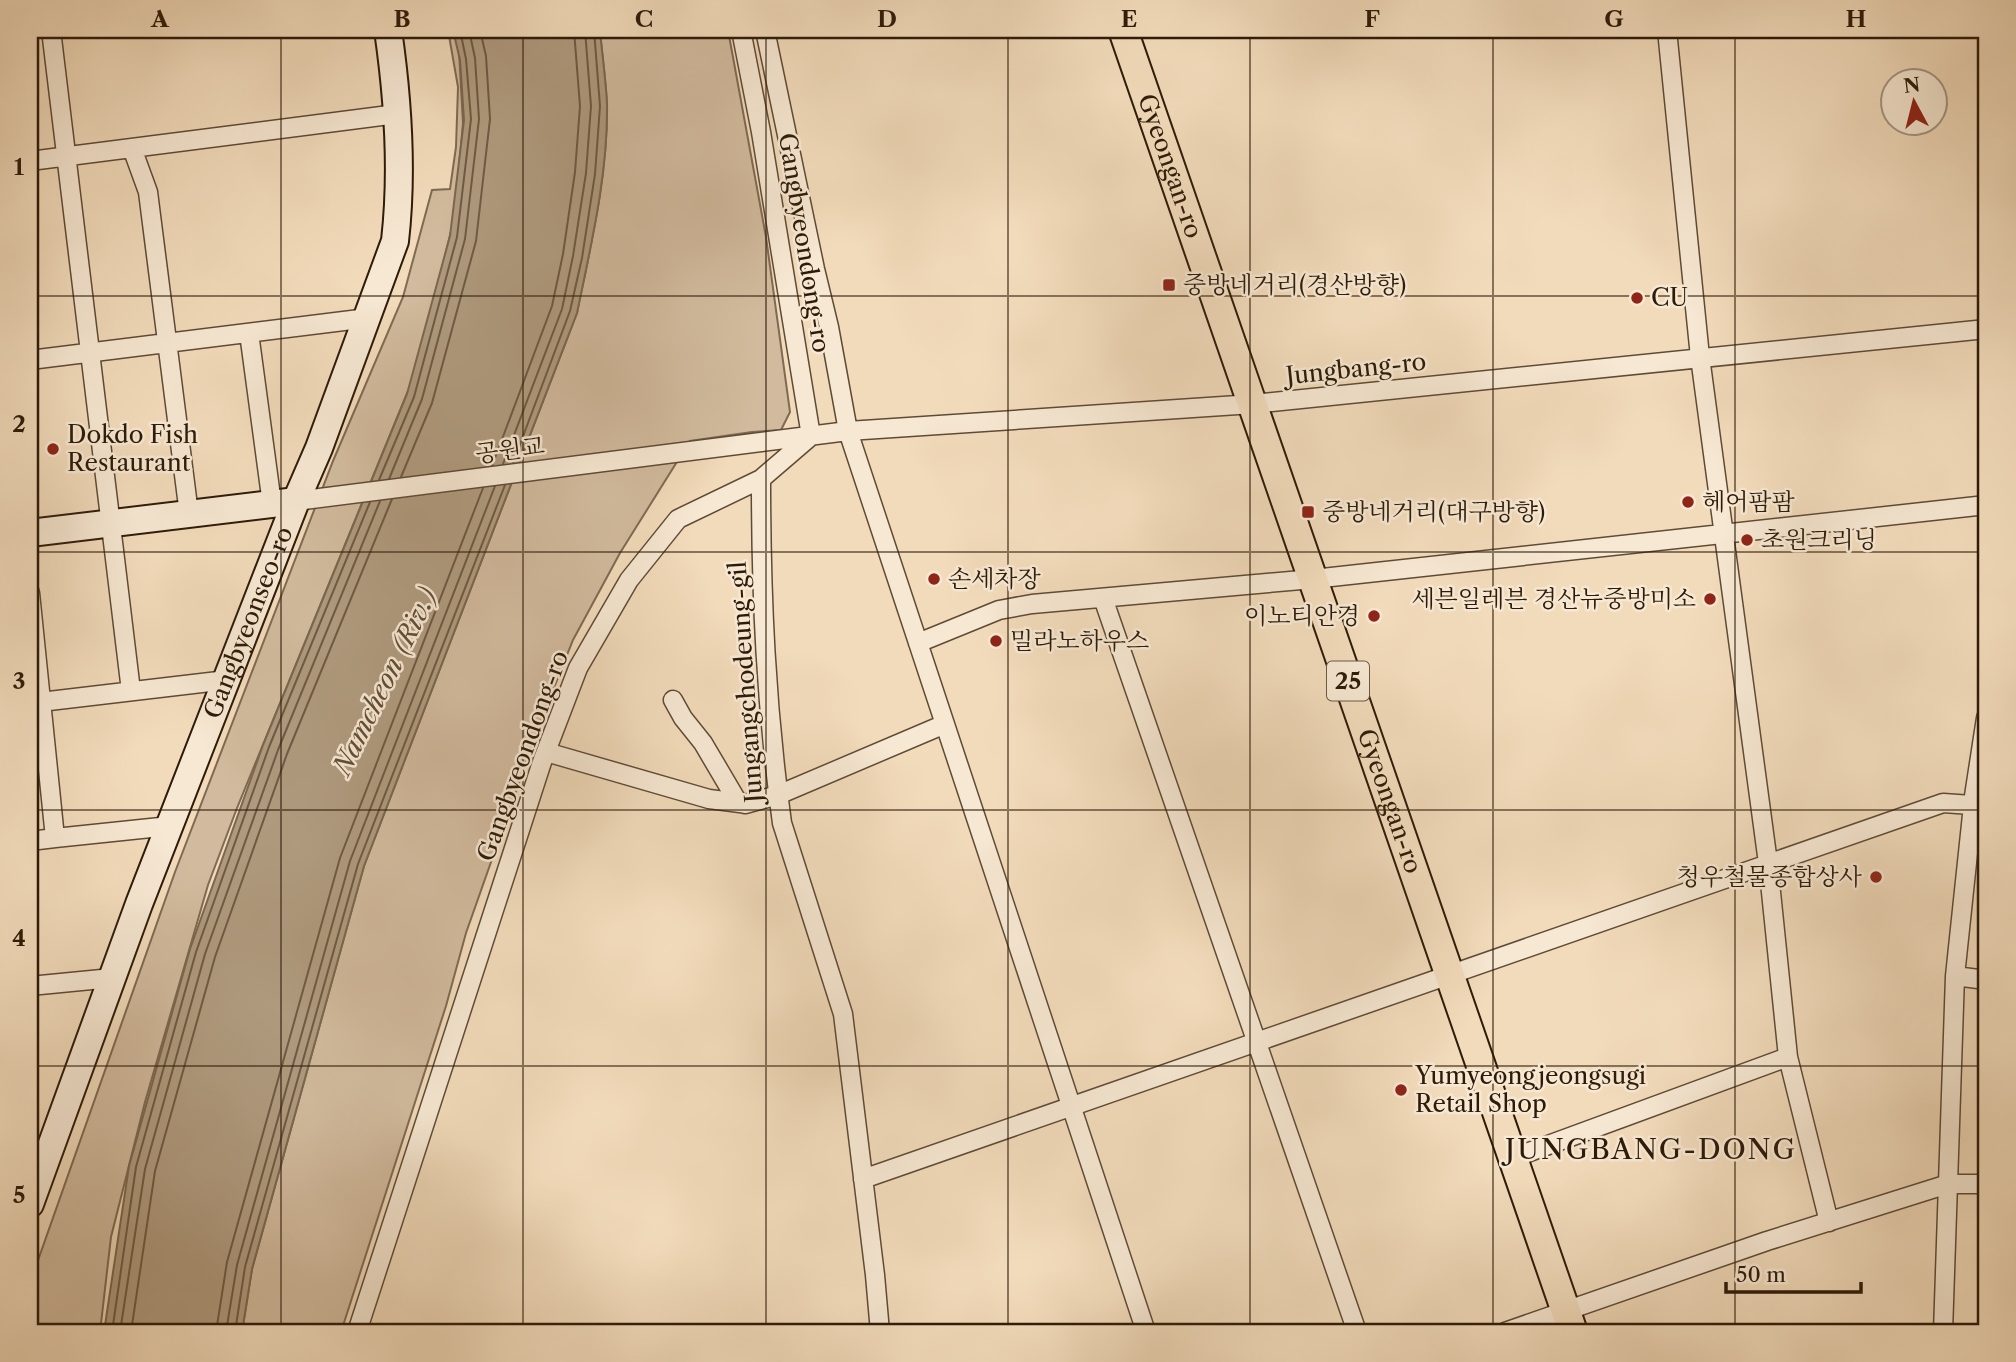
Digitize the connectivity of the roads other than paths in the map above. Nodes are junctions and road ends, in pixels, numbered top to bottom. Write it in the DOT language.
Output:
graph roads {
  1 [pos="51,30"];
  2 [pos="388,30"];
  3 [pos="741,30"];
  4 [pos="765,30"];
  5 [pos="1123,30"];
  6 [pos="1667,30"];
  7 [pos="397,114"];
  8 [pos="132,148"];
  9 [pos="66,156"];
  10 [pos="30,161"];
  11 [pos="368,318"];
  12 [pos="1986,329"];
  13 [pos="249,333"];
  14 [pos="167,343"];
  15 [pos="91,352"];
  16 [pos="1700,357"];
  17 [pos="30,360"];
  18 [pos="1253,404"];
  19 [pos="848,431"];
  20 [pos="811,436"];
  21 [pos="731,446"];
  22 [pos="761,479"];
  23 [pos="284,503"];
  24 [pos="1986,505"];
  25 [pos="189,514"];
  26 [pos="112,523"];
  27 [pos="30,533"];
  28 [pos="1724,533"];
  29 [pos="1313,579"];
  30 [pos="30,593"];
  31 [pos="1103,598"];
  32 [pos="918,643"];
  33 [pos="227,680"];
  34 [pos="131,691"];
  35 [pos="673,700"];
  36 [pos="35,702"];
  37 [pos="1986,718"];
  38 [pos="945,724"];
  39 [pos="546,752"];
  40 [pos="778,795"];
  41 [pos="740,803"];
  42 [pos="1980,805"];
  43 [pos="170,826"];
  44 [pos="55,838"];
  45 [pos="30,841"];
  46 [pos="1768,863"];
  47 [pos="1450,976"];
  48 [pos="1955,976"];
  49 [pos="112,978"];
  50 [pos="1986,980"];
  51 [pos="30,986"];
  52 [pos="1257,1043"];
  53 [pos="1788,1057"];
  54 [pos="1071,1107"];
  55 [pos="39,1152"];
  56 [pos="1513,1158"];
  57 [pos="863,1180"];
  58 [pos="1948,1184"];
  59 [pos="1986,1184"];
  60 [pos="30,1204"];
  61 [pos="1829,1222"];
  62 [pos="1570,1322"];
  63 [pos="357,1332"];
  64 [pos="880,1332"];
  65 [pos="1146,1332"];
  66 [pos="1357,1332"];
  67 [pos="1505,1332"];
  68 [pos="1943,1332"];
  1 -- 9 [label="street"];
  2 -- 7 [label="street, Gangbyeonseo-ro"];
  3 -- 20 [label="street, Gangbyeondong-ro"];
  4 -- 19 [label="street"];
  5 -- 18 [label="main road, Gyeongan-ro / 25"];
  6 -- 16 [label="street"];
  7 -- 8 [label="street"];
  7 -- 11 [label="street, Gangbyeonseo-ro"];
  8 -- 9 [label="street"];
  8 -- 14 [label="street"];
  9 -- 10 [label="street"];
  9 -- 15 [label="street"];
  11 -- 13 [label="street"];
  11 -- 23 [label="street, Gangbyeonseo-ro"];
  12 -- 16 [label="street, Jungbang-ro"];
  13 -- 14 [label="street"];
  13 -- 23 [label="street"];
  14 -- 15 [label="street"];
  14 -- 25 [label="street"];
  15 -- 17 [label="street"];
  15 -- 26 [label="street"];
  16 -- 18 [label="street, Jungbang-ro"];
  16 -- 28 [label="street"];
  18 -- 19 [label="street, Jungbang-ro"];
  18 -- 29 [label="main road, Gyeongan-ro / 25"];
  19 -- 20 [label="street, Jungbang-ro"];
  19 -- 32 [label="street"];
  20 -- 21 [label="street, Jungbang-ro"];
  20 -- 22 [label="street, Gangbyeondong-ro"];
  21 -- 23 [label="street, 공원교"];
  22 -- 39 [label="street, Gangbyeondong-ro"];
  22 -- 40 [label="street, Jungangchodeung-gil"];
  23 -- 25 [label="street"];
  23 -- 33 [label="street, Gangbyeonseo-ro"];
  24 -- 28 [label="street"];
  25 -- 26 [label="street"];
  26 -- 27 [label="street"];
  26 -- 34 [label="street"];
  28 -- 29 [label="street"];
  28 -- 46 [label="street"];
  29 -- 31 [label="street"];
  29 -- 47 [label="main road, Gyeongan-ro / 25"];
  30 -- 36 [label="street"];
  31 -- 32 [label="street"];
  31 -- 52 [label="street"];
  32 -- 38 [label="street"];
  33 -- 34 [label="street"];
  33 -- 43 [label="street, Gangbyeonseo-ro"];
  34 -- 36 [label="street"];
  35 -- 41 [label="street"];
  36 -- 44 [label="street"];
  37 -- 42 [label="street"];
  38 -- 40 [label="street"];
  38 -- 54 [label="street"];
  39 -- 41 [label="street"];
  39 -- 63 [label="street, Gangbyeondong-ro"];
  40 -- 41 [label="street"];
  40 -- 57 [label="street, Jungangchodeung-gil"];
  42 -- 46 [label="street"];
  42 -- 48 [label="street"];
  43 -- 44 [label="street"];
  43 -- 49 [label="street, Gangbyeonseo-ro"];
  44 -- 45 [label="street"];
  46 -- 47 [label="street"];
  46 -- 53 [label="street"];
  47 -- 52 [label="street"];
  47 -- 56 [label="main road, Gyeongan-ro / 25"];
  48 -- 50 [label="street"];
  48 -- 58 [label="street"];
  49 -- 51 [label="street"];
  49 -- 55 [label="street, Gangbyeonseo-ro"];
  52 -- 54 [label="street"];
  52 -- 66 [label="street"];
  53 -- 56 [label="street"];
  53 -- 61 [label="street"];
  54 -- 57 [label="street"];
  54 -- 65 [label="street"];
  55 -- 60 [label="street, Gangbyeonseo-ro"];
  56 -- 62 [label="main road, Gyeongan-ro / 25"];
  57 -- 64 [label="street, Jungangchodeung-gil"];
  58 -- 59 [label="street"];
  58 -- 61 [label="street"];
  58 -- 68 [label="street"];
  61 -- 62 [label="street"];
  62 -- 67 [label="street"];
}
